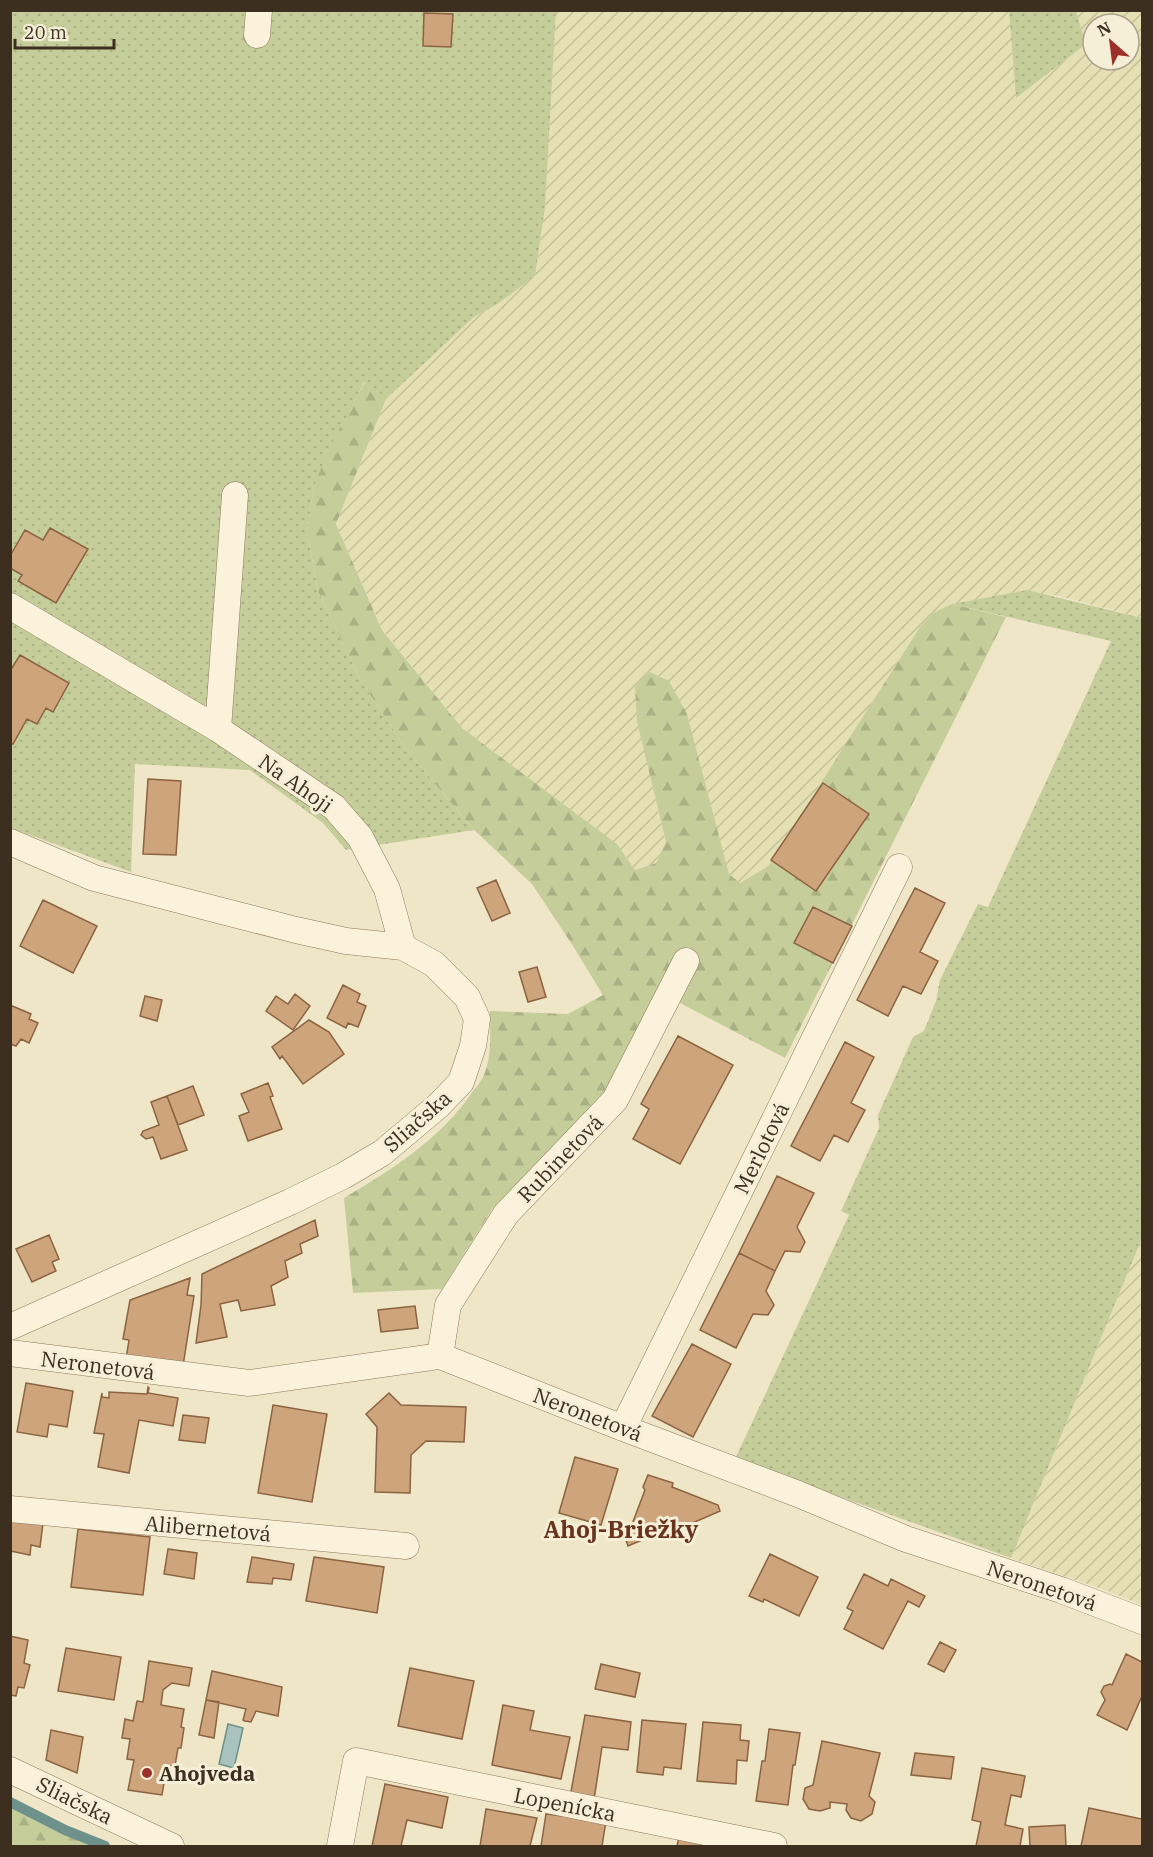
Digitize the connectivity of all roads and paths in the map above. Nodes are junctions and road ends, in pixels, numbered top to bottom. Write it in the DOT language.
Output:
graph roads {
  1 [pos="235,495"];
  2 [pos="10,606"];
  3 [pos="218,729"];
  4 [pos="10,843"];
  5 [pos="899,867"];
  6 [pos="403,947"];
  7 [pos="686,961"];
  8 [pos="10,1327"];
  9 [pos="10,1353"];
  10 [pos="440,1356"];
  11 [pos="622,1428"];
  12 [pos="10,1509"];
  13 [pos="406,1546"];
  14 [pos="1143,1621"];
  15 [pos="10,1770"];
  16 [pos="171,1846"];
  17 [pos="339,1846"];
  18 [pos="774,1846"];
  1 -- 3 [label="street"];
  2 -- 3 [label="street, Na Ahoji"];
  3 -- 6 [label="street, Na Ahoji"];
  4 -- 6 [label="street, Sliačska"];
  5 -- 11 [label="street, Merlotová"];
  6 -- 8 [label="street, Sliačska"];
  7 -- 10 [label="street, Rubinetová"];
  9 -- 10 [label="street, Neronetová"];
  10 -- 11 [label="street, Neronetová"];
  11 -- 14 [label="street, Neronetová"];
  12 -- 13 [label="street, Alibernetová"];
  15 -- 16 [label="street, Sliačska"];
  17 -- 18 [label="street, Lopenícka"];
}
